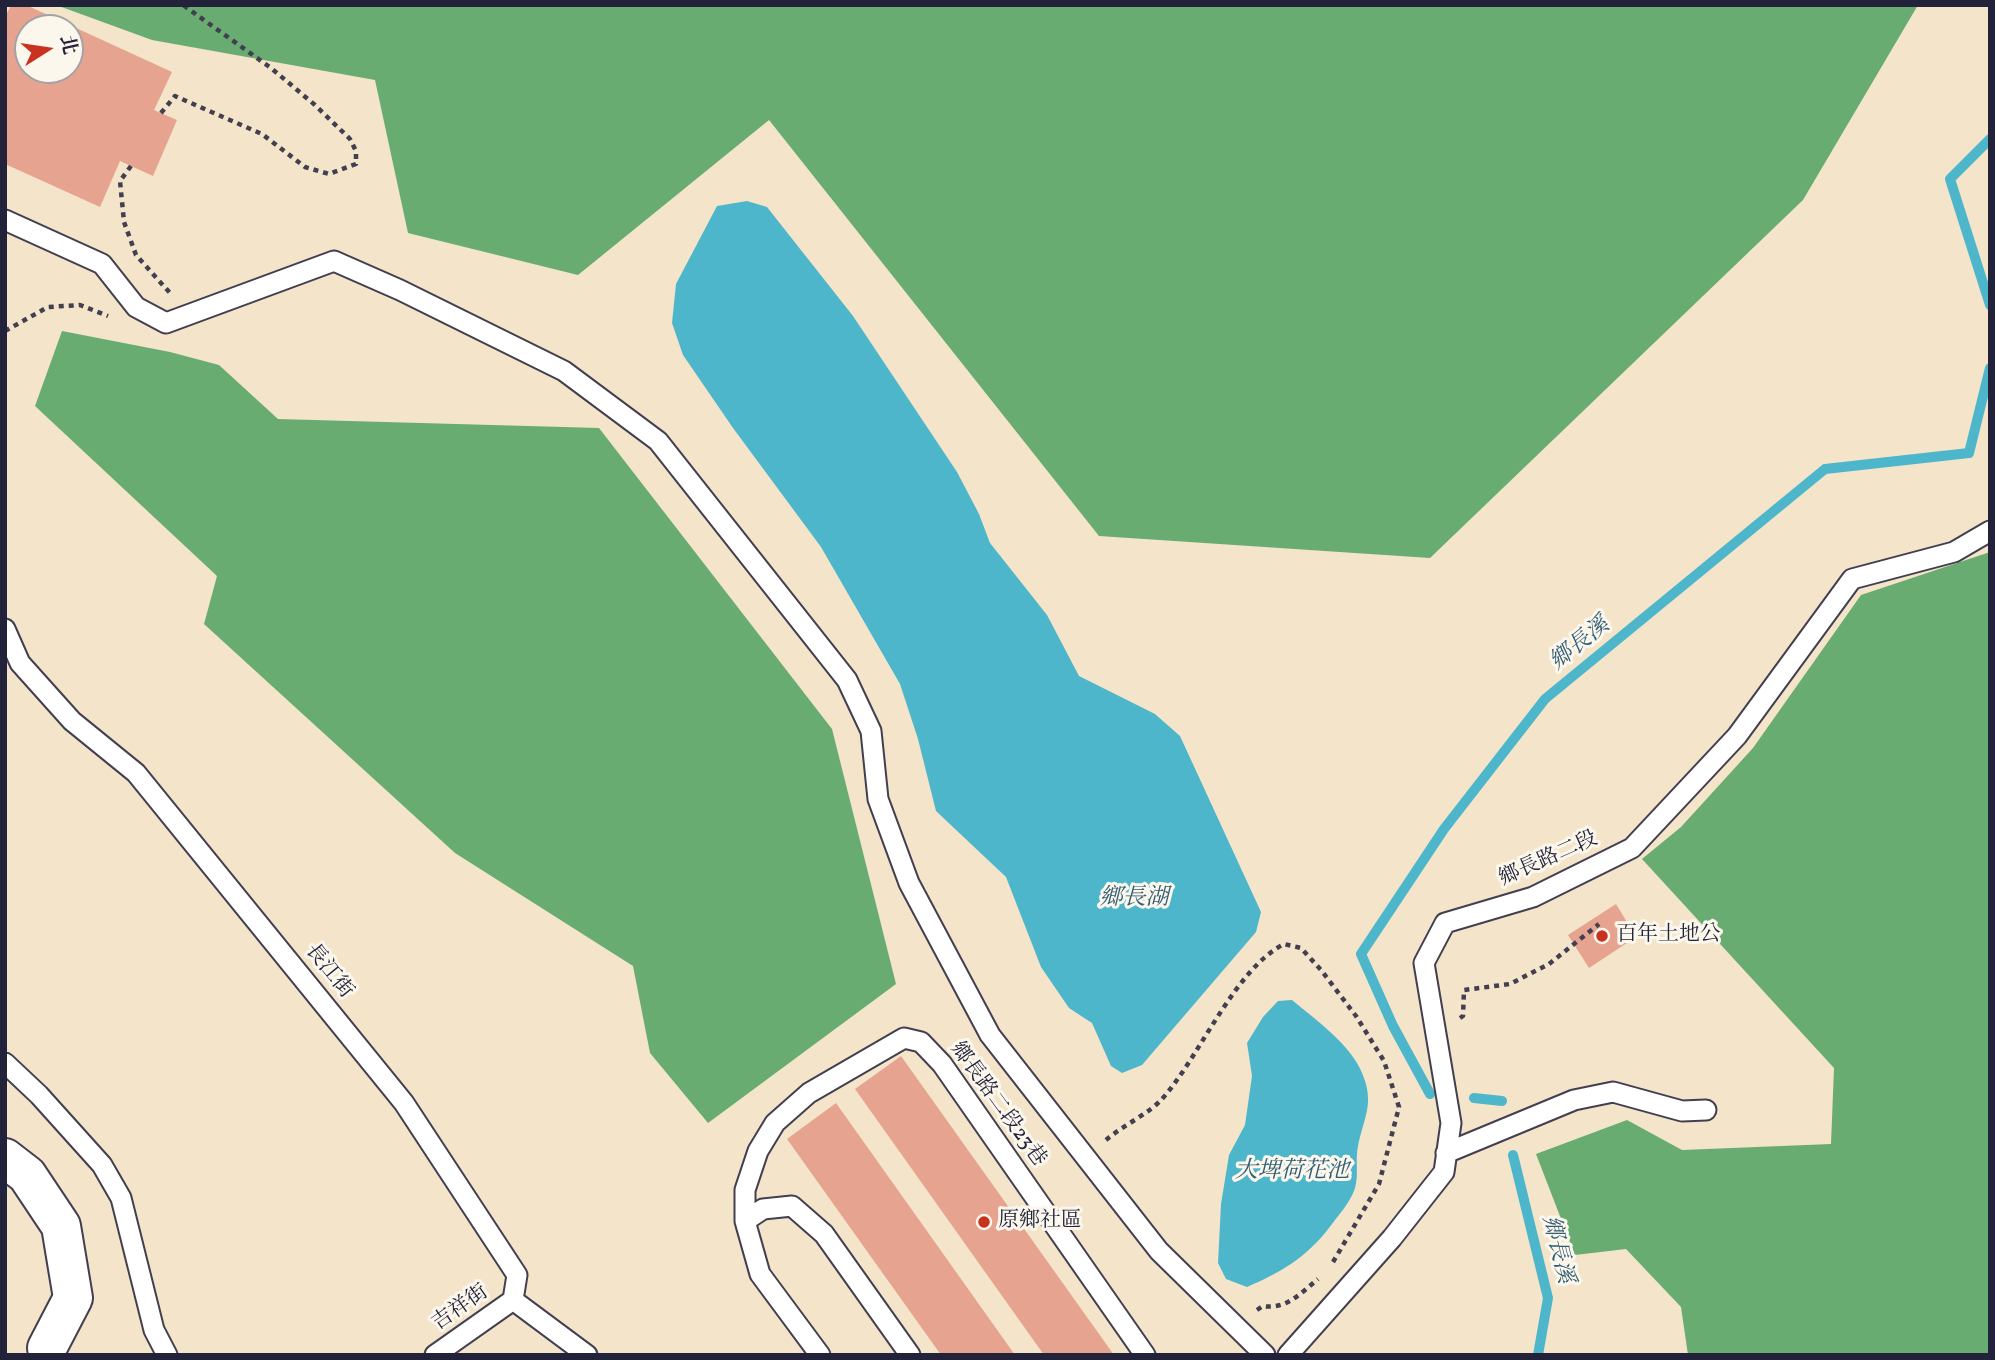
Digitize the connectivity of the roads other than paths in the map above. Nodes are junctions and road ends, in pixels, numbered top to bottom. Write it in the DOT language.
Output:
graph roads {
  1 [pos="5,220"];
  2 [pos="1990,531"];
  3 [pos="5,629"];
  4 [pos="5,1063"];
  5 [pos="1706,1110"];
  6 [pos="1446,1153"];
  7 [pos="5,1158"];
  8 [pos="745,1221"];
  9 [pos="513,1300"];
  10 [pos="47,1348"];
  11 [pos="167,1355"];
  12 [pos="435,1355"];
  13 [pos="587,1355"];
  14 [pos="820,1355"];
  15 [pos="911,1355"];
  16 [pos="1145,1355"];
  17 [pos="1265,1355"];
  18 [pos="1288,1355"];
  1 -- 17 [label="lane"];
  2 -- 6 [label="lane, 鄉長路二段"];
  3 -- 9 [label="lane, 長江街"];
  4 -- 11 [label="lane"];
  5 -- 6 [label="lane"];
  6 -- 18 [label="lane, 鄉長路二段"];
  7 -- 10 [label="highway"];
  8 -- 14 [label="lane, 鄉長路二段23巷"];
  8 -- 15 [label="lane"];
  8 -- 16 [label="lane, 鄉長路二段23巷"];
  9 -- 12 [label="lane, 吉祥街"];
  9 -- 13 [label="lane"];
}
